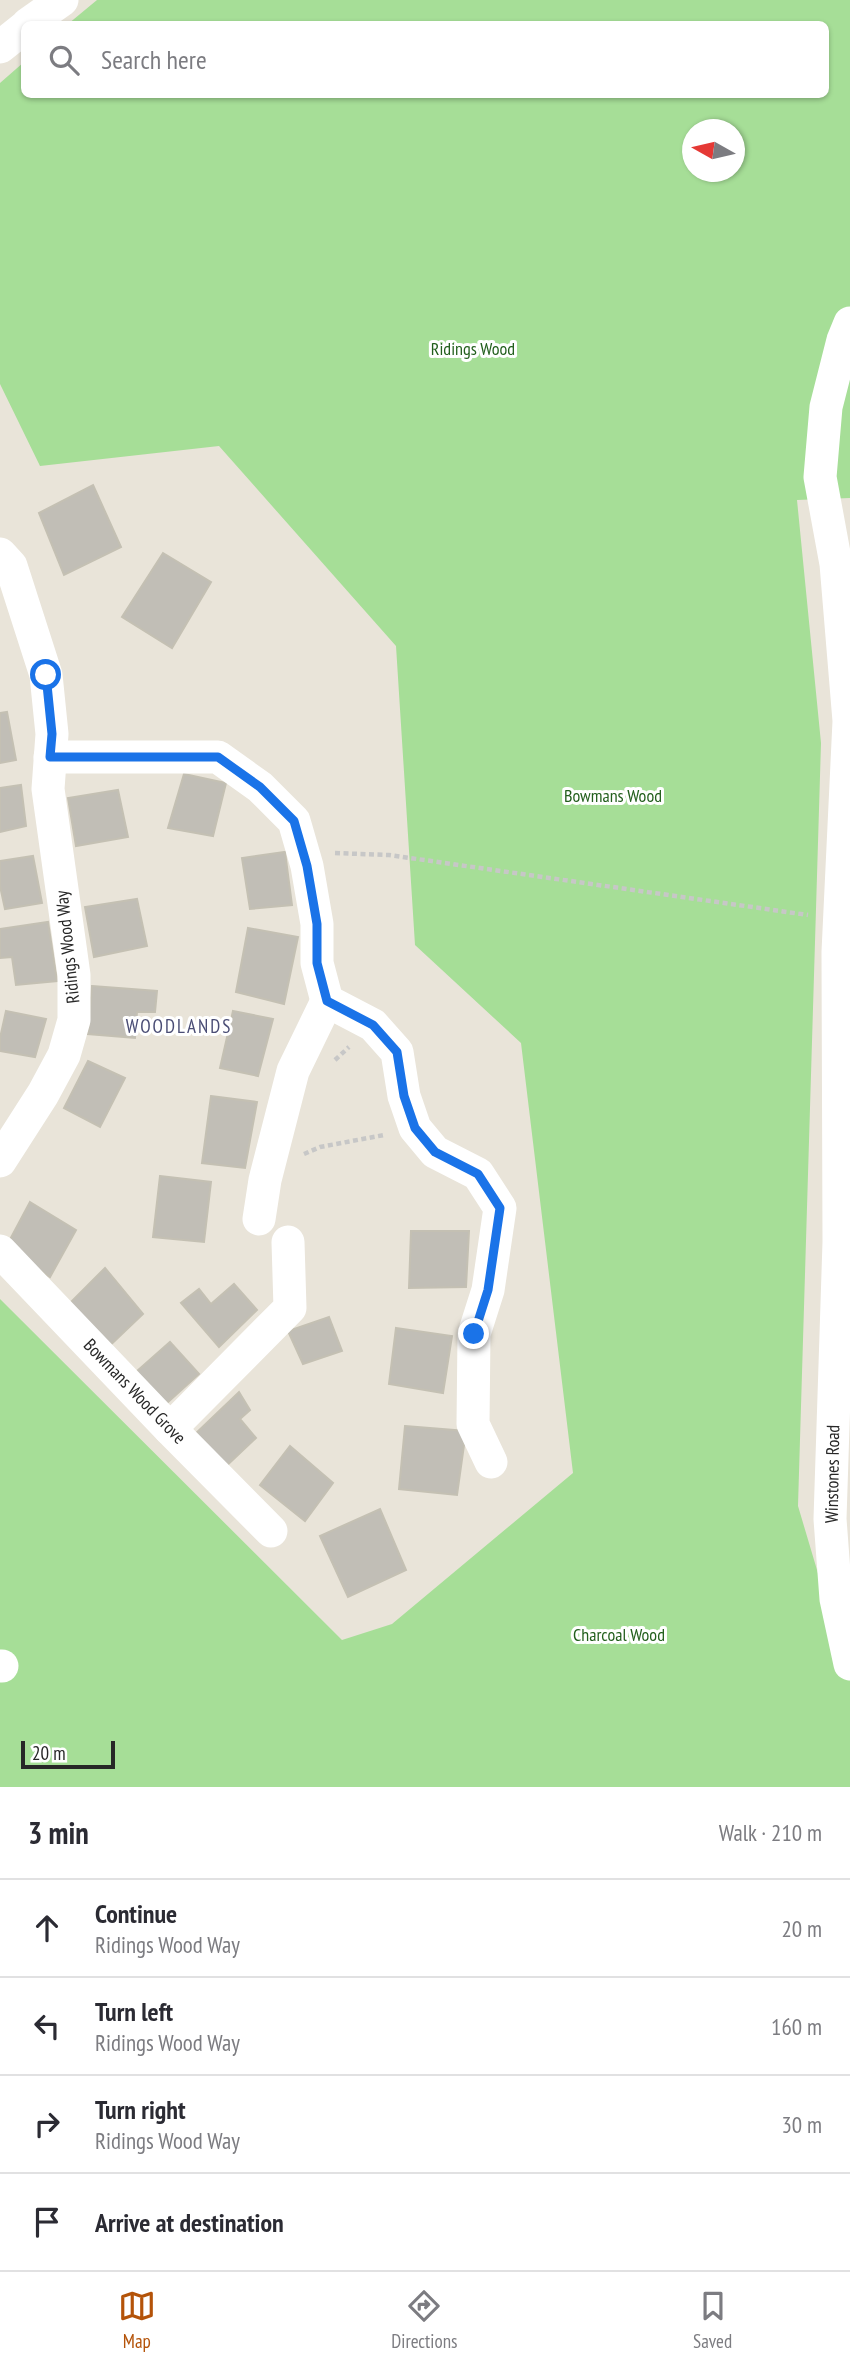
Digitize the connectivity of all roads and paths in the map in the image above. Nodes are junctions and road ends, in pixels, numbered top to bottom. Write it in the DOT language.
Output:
graph roads {
  1 [pos="62,0"];
  2 [pos="34,21"];
  3 [pos="21,31"];
  4 [pos="0,47"];
  5 [pos="850,323"];
  6 [pos="0,554"];
  7 [pos="50,757"];
  8 [pos="303,851"];
  9 [pos="839,920"];
  10 [pos="327,1001"];
  11 [pos="415,1128"];
  12 [pos="296,1157"];
  13 [pos="0,1161"];
  14 [pos="259,1219"];
  15 [pos="288,1242"];
  16 [pos="0,1251"];
  17 [pos="170,1429"];
  18 [pos="491,1462"];
  19 [pos="271,1531"];
  20 [pos="850,1664"];
  1 -- 2 [label="street"];
  3 -- 4 [label="street"];
  5 -- 9 [label="street, Winstones Road"];
  6 -- 7 [label="street, Ridings Wood Way"];
  7 -- 8 [label="street"];
  7 -- 13 [label="street, Ridings Wood Way"];
  8 -- 9 [label="path"];
  8 -- 10 [label="street"];
  9 -- 20 [label="street, Winstones Road"];
  10 -- 11 [label="street"];
  10 -- 14 [label="street"];
  11 -- 12 [label="path"];
  11 -- 18 [label="street"];
  15 -- 17 [label="street"];
  16 -- 17 [label="street, Bowmans Wood Grove"];
  17 -- 19 [label="street, Bowmans Wood Grove"];
}
